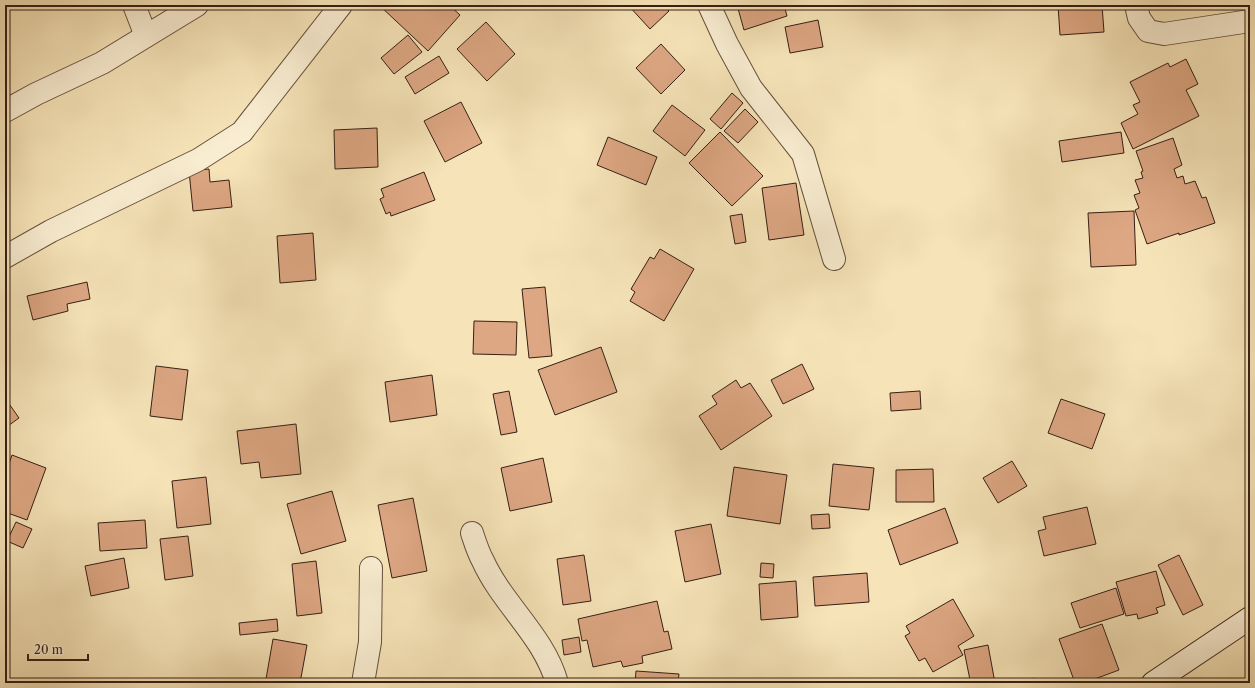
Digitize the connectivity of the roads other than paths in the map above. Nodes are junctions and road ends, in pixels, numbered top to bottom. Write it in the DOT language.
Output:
graph roads {
  1 [pos="134,5"];
  2 [pos="197,5"];
  3 [pos="341,5"];
  4 [pos="709,5"];
  5 [pos="1136,5"];
  6 [pos="1250,20"];
  7 [pos="146,36"];
  8 [pos="5,112"];
  9 [pos="5,257"];
  10 [pos="834,259"];
  11 [pos="472,533"];
  12 [pos="371,568"];
  13 [pos="1250,618"];
  14 [pos="363,683"];
  15 [pos="557,683"];
  16 [pos="1153,683"];
  1 -- 7 [label="street"];
  2 -- 7 [label="street"];
  3 -- 9 [label="street"];
  4 -- 10 [label="street"];
  5 -- 6 [label="street"];
  7 -- 8 [label="street"];
  11 -- 15 [label="street"];
  12 -- 14 [label="street"];
  13 -- 16 [label="street"];
}
